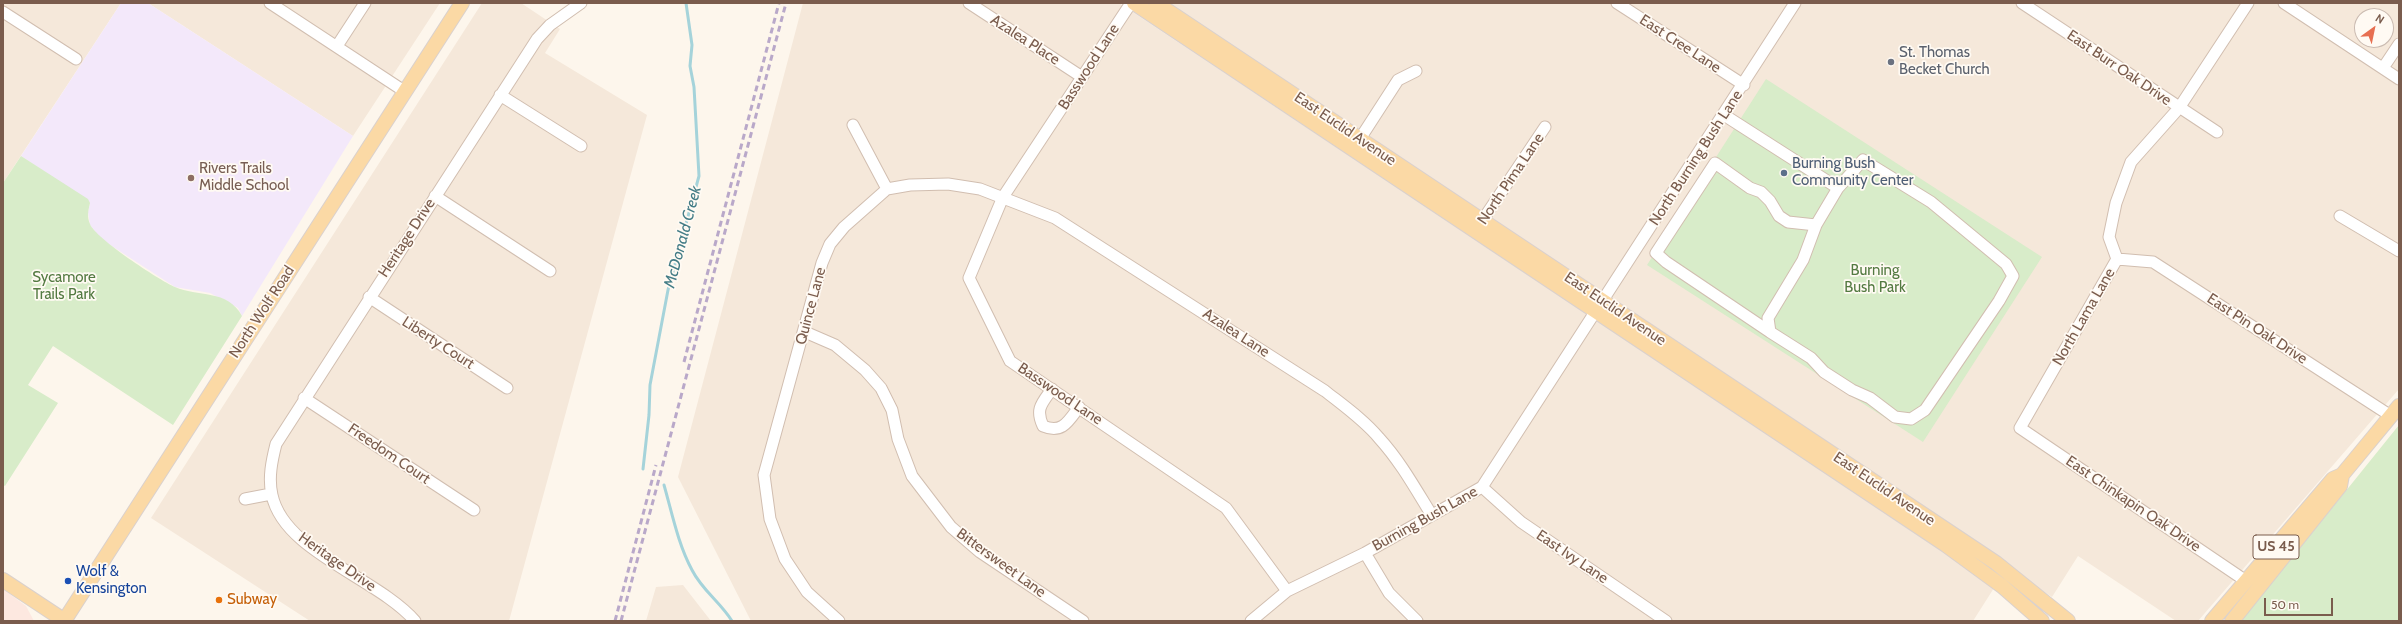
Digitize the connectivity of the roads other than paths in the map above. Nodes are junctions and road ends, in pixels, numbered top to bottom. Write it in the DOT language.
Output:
graph roads {
  1 [pos="270,3"];
  2 [pos="365,3"];
  3 [pos="462,3"];
  4 [pos="581,3"];
  5 [pos="969,3"];
  6 [pos="1131,3"];
  7 [pos="1134,3"];
  8 [pos="1156,3"];
  9 [pos="1617,3"];
  10 [pos="1795,3"];
  11 [pos="2022,3"];
  12 [pos="2248,3"];
  13 [pos="2284,3"];
  14 [pos="3,12"];
  15 [pos="2399,44"];
  16 [pos="337,46"];
  17 [pos="76,60"];
  18 [pos="2383,68"];
  19 [pos="1416,71"];
  20 [pos="1082,77"];
  21 [pos="2399,79"];
  22 [pos="1744,85"];
  23 [pos="404,91"];
  24 [pos="500,95"];
  25 [pos="2179,108"];
  26 [pos="1724,115"];
  27 [pos="853,125"];
  28 [pos="1546,127"];
  29 [pos="2217,132"];
  30 [pos="1357,144"];
  31 [pos="581,146"];
  32 [pos="1838,188"];
  33 [pos="887,189"];
  34 [pos="435,196"];
  35 [pos="1003,197"];
  36 [pos="2340,216"];
  37 [pos="1816,225"];
  38 [pos="1479,226"];
  39 [pos="2399,251"];
  40 [pos="2117,260"];
  41 [pos="550,271"];
  42 [pos="369,297"];
  43 [pos="1599,306"];
  44 [pos="805,332"];
  45 [pos="1770,332"];
  46 [pos="507,388"];
  47 [pos="1052,389"];
  48 [pos="304,398"];
  49 [pos="1079,407"];
  50 [pos="2395,410"];
  51 [pos="2020,428"];
  52 [pos="2342,475"];
  53 [pos="1482,487"];
  54 [pos="271,494"];
  55 [pos="245,499"];
  56 [pos="474,510"];
  57 [pos="1431,514"];
  58 [pos="1365,553"];
  59 [pos="3,580"];
  60 [pos="2246,581"];
  61 [pos="1287,591"];
  62 [pos="64,621"];
  63 [pos="415,621"];
  64 [pos="839,621"];
  65 [pos="1084,621"];
  66 [pos="1251,621"];
  67 [pos="1417,621"];
  68 [pos="1666,621"];
  69 [pos="2042,621"];
  70 [pos="2068,621"];
  71 [pos="2212,621"];
  72 [pos="2232,621"];
  1 -- 16 [label="street"];
  2 -- 16 [label="street"];
  3 -- 23 [label="main road, North Wolf Road"];
  4 -- 24 [label="street, Heritage Drive"];
  5 -- 20 [label="street, Azalea Place"];
  6 -- 20 [label="street, Basswood Lane"];
  7 -- 30 [label="main road, East Euclid Avenue"];
  8 -- 30 [label="main road, East Euclid Avenue"];
  9 -- 22 [label="street, East Cree Lane"];
  10 -- 22 [label="street, North Burning Bush Lane"];
  11 -- 25 [label="street, East Burr Oak Drive"];
  12 -- 25 [label="street, North Lama Lane"];
  13 -- 18 [label="street"];
  14 -- 17 [label="street"];
  15 -- 18 [label="street"];
  16 -- 23 [label="street"];
  18 -- 21 [label="street"];
  19 -- 30 [label="street"];
  20 -- 35 [label="street, Basswood Lane"];
  22 -- 26 [label="street, North Burning Bush Lane"];
  23 -- 62 [label="main road, North Wolf Road"];
  24 -- 31 [label="street"];
  24 -- 34 [label="street, Heritage Drive"];
  25 -- 29 [label="street, East Burr Oak Drive"];
  25 -- 40 [label="street, North Lama Lane"];
  26 -- 32 [label="street"];
  26 -- 43 [label="street, North Burning Bush Lane"];
  27 -- 33 [label="street"];
  28 -- 38 [label="street, North Pima Lane"];
  30 -- 38 [label="main road, East Euclid Avenue"];
  32 -- 37 [label="street"];
  32 -- 45 [label="street"];
  33 -- 35 [label="street"];
  33 -- 44 [label="street, Quince Lane"];
  34 -- 41 [label="street"];
  34 -- 42 [label="street, Heritage Drive"];
  35 -- 47 [label="street, Basswood Lane"];
  35 -- 57 [label="street, Azalea Lane"];
  36 -- 39 [label="street"];
  37 -- 45 [label="street"];
  37 -- 45 [label="street"];
  38 -- 43 [label="main road, East Euclid Avenue"];
  40 -- 50 [label="street, East Pin Oak Drive"];
  40 -- 51 [label="street, North Lama Lane"];
  42 -- 46 [label="street, Liberty Court"];
  42 -- 48 [label="street, Heritage Drive"];
  43 -- 53 [label="street, Burning Bush Lane"];
  43 -- 69 [label="main road, East Euclid Avenue"];
  43 -- 70 [label="main road, East Euclid Avenue"];
  44 -- 64 [label="street, Quince Lane"];
  44 -- 65 [label="street, Bittersweet Lane"];
  47 -- 49 [label="street, Basswood Lane"];
  47 -- 49 [label="street"];
  48 -- 54 [label="street, Heritage Drive"];
  48 -- 56 [label="street, Freedom Court"];
  49 -- 61 [label="street, Basswood Lane"];
  50 -- 52 [label="main road, US 45"];
  51 -- 60 [label="street, East Chinkapin Oak Drive"];
  52 -- 60 [label="main road, US 45"];
  52 -- 72 [label="main road, US 45"];
  53 -- 57 [label="street, Burning Bush Lane"];
  53 -- 68 [label="street, East Ivy Lane"];
  54 -- 55 [label="street"];
  54 -- 63 [label="street, Heritage Drive"];
  57 -- 58 [label="street, Burning Bush Lane"];
  58 -- 61 [label="street, Burning Bush Lane"];
  58 -- 67 [label="street"];
  59 -- 62 [label="main road"];
  60 -- 71 [label="main road, US 45"];
  61 -- 66 [label="street, Burning Bush Lane"];
}
